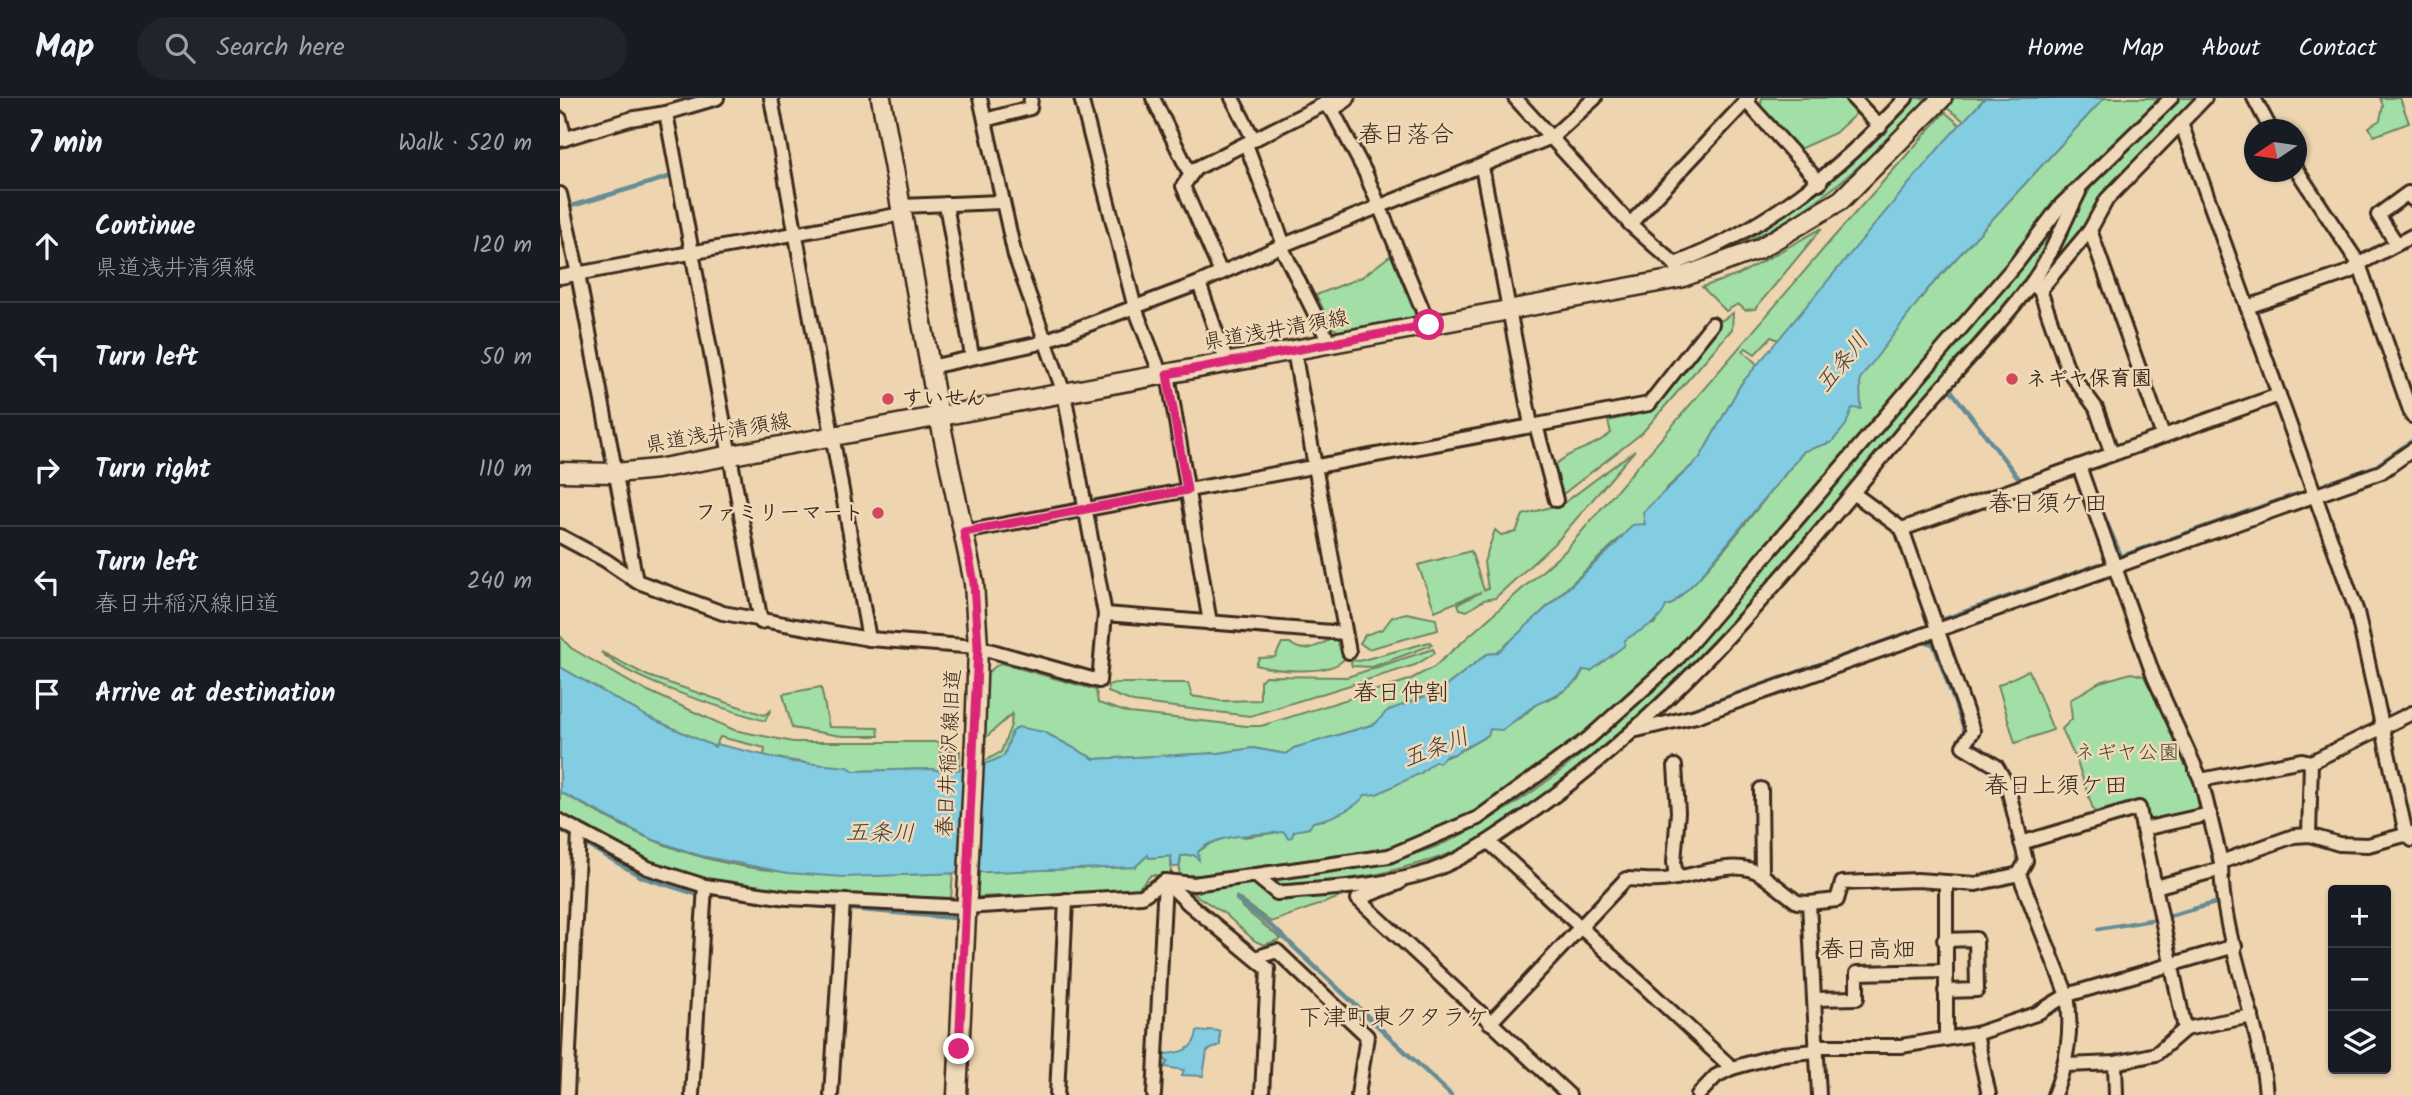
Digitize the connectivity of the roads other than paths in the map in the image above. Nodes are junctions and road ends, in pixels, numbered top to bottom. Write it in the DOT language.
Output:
graph roads {
  1 [pos="717,98"];
  2 [pos="771,98"];
  3 [pos="881,98"];
  4 [pos="980,98"];
  5 [pos="1031,98"];
  6 [pos="1081,98"];
  7 [pos="1153,98"];
  8 [pos="1232,98"];
  9 [pos="1515,98"];
  10 [pos="1595,98"];
  11 [pos="1853,98"];
  12 [pos="1906,98"];
  13 [pos="1942,98"];
  14 [pos="2171,98"];
  15 [pos="2205,98"];
  16 [pos="2254,98"];
  17 [pos="699,100"];
  18 [pos="1747,100"];
  19 [pos="1333,101"];
  20 [pos="666,113"];
  21 [pos="560,119"];
  22 [pos="2265,119"];
  23 [pos="985,120"];
  24 [pos="2181,123"];
  25 [pos="1880,127"];
  26 [pos="1552,137"];
  27 [pos="563,140"];
  28 [pos="1250,142"];
  29 [pos="1482,167"];
  30 [pos="1195,169"];
  31 [pos="2305,182"];
  32 [pos="1820,183"];
  33 [pos="2082,184"];
  34 [pos="560,194"];
  35 [pos="2412,199"];
  36 [pos="1001,202"];
  37 [pos="946,204"];
  38 [pos="1380,208"];
  39 [pos="901,210"];
  40 [pos="1630,224"];
  41 [pos="2090,230"];
  42 [pos="795,234"];
  43 [pos="2412,236"];
  44 [pos="2397,244"];
  45 [pos="1283,245"];
  46 [pos="692,253"];
  47 [pos="2359,264"];
  48 [pos="1677,271"];
  49 [pos="1221,273"];
  50 [pos="578,274"];
  51 [pos="560,277"];
  52 [pos="1199,283"];
  53 [pos="2035,287"];
  54 [pos="1135,307"];
  55 [pos="2247,307"];
  56 [pos="1509,310"];
  57 [pos="1712,324"];
  58 [pos="1429,325"];
  59 [pos="1045,339"];
  60 [pos="1330,344"];
  61 [pos="1294,351"];
  62 [pos="972,356"];
  63 [pos="1227,363"];
  64 [pos="930,367"];
  65 [pos="1164,374"];
  66 [pos="1064,393"];
  67 [pos="2279,395"];
  68 [pos="939,416"];
  69 [pos="2412,416"];
  70 [pos="1533,425"];
  71 [pos="2163,436"];
  72 [pos="832,437"];
  73 [pos="2412,450"];
  74 [pos="2112,454"];
  75 [pos="730,455"];
  76 [pos="1315,466"];
  77 [pos="2078,466"];
  78 [pos="560,472"];
  79 [pos="616,473"];
  80 [pos="1187,490"];
  81 [pos="1853,493"];
  82 [pos="2315,495"];
  83 [pos="1556,500"];
  84 [pos="1086,509"];
  85 [pos="1902,529"];
  86 [pos="964,532"];
  87 [pos="560,536"];
  88 [pos="2115,566"];
  89 [pos="636,581"];
  90 [pos="1105,614"];
  91 [pos="761,622"];
  92 [pos="1210,623"];
  93 [pos="1937,630"];
  94 [pos="1345,633"];
  95 [pos="869,639"];
  96 [pos="978,647"];
  97 [pos="1349,652"];
  98 [pos="2412,713"];
  99 [pos="2384,727"];
  100 [pos="1637,730"];
  101 [pos="2311,762"];
  102 [pos="1675,766"];
  103 [pos="2202,780"];
  104 [pos="1761,789"];
  105 [pos="2210,814"];
  106 [pos="560,821"];
  107 [pos="2143,829"];
  108 [pos="579,832"];
  109 [pos="2309,835"];
  110 [pos="2410,836"];
  111 [pos="1489,842"];
  112 [pos="2021,843"];
  113 [pos="2221,866"];
  114 [pos="1431,871"];
  115 [pos="2019,874"];
  116 [pos="1255,875"];
  117 [pos="1762,875"];
  118 [pos="1676,878"];
  119 [pos="1166,881"];
  120 [pos="1946,883"];
  121 [pos="705,886"];
  122 [pos="2155,887"];
  123 [pos="966,898"];
  124 [pos="1066,900"];
  125 [pos="843,901"];
  126 [pos="1809,903"];
  127 [pos="1580,927"];
  128 [pos="1944,940"];
  129 [pos="2235,946"];
  130 [pos="1255,958"];
  131 [pos="2171,965"];
  132 [pos="1945,971"];
  133 [pos="1945,990"];
  134 [pos="2067,995"];
  135 [pos="1816,999"];
  136 [pos="2252,1016"];
  137 [pos="1490,1023"];
  138 [pos="2185,1030"];
  139 [pos="1976,1034"];
  140 [pos="1946,1039"];
  141 [pos="1816,1048"];
  142 [pos="2115,1063"];
  143 [pos="2066,1065"];
  144 [pos="1732,1068"];
  145 [pos="567,1095"];
  146 [pos="692,1095"];
  147 [pos="831,1095"];
  148 [pos="957,1095"];
  149 [pos="1057,1095"];
  150 [pos="1154,1095"];
  151 [pos="1262,1095"];
  152 [pos="1358,1095"];
  153 [pos="1569,1095"];
  154 [pos="1698,1095"];
  155 [pos="1819,1095"];
  156 [pos="1989,1095"];
  157 [pos="2054,1095"];
  158 [pos="2116,1095"];
  159 [pos="2266,1095"];
  1 -- 17 [label="street"];
  2 -- 42 [label="street"];
  3 -- 39 [label="main road, 春日井稲沢線旧道"];
  4 -- 23 [label="street"];
  5 -- 23 [label="street"];
  6 -- 54 [label="street"];
  7 -- 30 [label="street"];
  8 -- 28 [label="street"];
  9 -- 26 [label="street"];
  10 -- 26 [label="street"];
  11 -- 25 [label="street"];
  12 -- 25 [label="street"];
  13 -- 48 [label="main road, 県道浅井清須線"];
  14 -- 33 [label="street"];
  15 -- 24 [label="street"];
  16 -- 22 [label="street"];
  17 -- 20 [label="street"];
  18 -- 32 [label="street"];
  18 -- 40 [label="street"];
  19 -- 28 [label="street"];
  19 -- 38 [label="street"];
  20 -- 27 [label="street"];
  20 -- 46 [label="street"];
  21 -- 27 [label="street"];
  23 -- 36 [label="street"];
  24 -- 41 [label="street"];
  24 -- 55 [label="street"];
  25 -- 32 [label="street"];
  26 -- 29 [label="street"];
  26 -- 40 [label="street"];
  28 -- 30 [label="street"];
  28 -- 45 [label="street"];
  29 -- 38 [label="street"];
  29 -- 56 [label="street"];
  30 -- 49 [label="street"];
  31 -- 47 [label="street"];
  32 -- 48 [label="street"];
  33 -- 53 [label="street"];
  33 -- 116 [label="street"];
  34 -- 50 [label="street"];
  35 -- 44 [label="street"];
  36 -- 37 [label="street"];
  36 -- 59 [label="street"];
  37 -- 39 [label="street"];
  37 -- 62 [label="street"];
  38 -- 45 [label="street"];
  38 -- 58 [label="street"];
  39 -- 42 [label="street"];
  39 -- 64 [label="main road, 春日井稲沢線旧道"];
  40 -- 48 [label="street"];
  41 -- 53 [label="street"];
  41 -- 71 [label="street"];
  42 -- 46 [label="street"];
  42 -- 72 [label="street"];
  43 -- 44 [label="street"];
  44 -- 47 [label="street"];
  45 -- 49 [label="street"];
  45 -- 60 [label="street"];
  46 -- 50 [label="street"];
  46 -- 75 [label="street"];
  47 -- 55 [label="street"];
  47 -- 69 [label="street"];
  48 -- 56 [label="main road, 県道浅井清須線"];
  49 -- 52 [label="street"];
  50 -- 51 [label="street"];
  50 -- 79 [label="street"];
  52 -- 54 [label="street"];
  52 -- 63 [label="street"];
  53 -- 74 [label="street"];
  53 -- 81 [label="street"];
  54 -- 59 [label="street"];
  54 -- 65 [label="street"];
  55 -- 67 [label="street"];
  56 -- 58 [label="main road, 県道浅井清須線"];
  56 -- 70 [label="street"];
  57 -- 70 [label="street"];
  58 -- 60 [label="main road, 県道浅井清須線"];
  59 -- 62 [label="street"];
  59 -- 66 [label="street"];
  60 -- 61 [label="main road, 県道浅井清須線"];
  61 -- 63 [label="main road, 県道浅井清須線"];
  61 -- 76 [label="street"];
  62 -- 64 [label="street"];
  63 -- 65 [label="main road, 県道浅井清須線"];
  64 -- 68 [label="main road, 春日井稲沢線旧道"];
  65 -- 66 [label="main road, 県道浅井清須線"];
  65 -- 80 [label="street"];
  66 -- 68 [label="main road, 県道浅井清須線"];
  66 -- 84 [label="street"];
  67 -- 71 [label="street"];
  67 -- 82 [label="street"];
  68 -- 72 [label="main road, 県道浅井清須線"];
  68 -- 86 [label="main road, 春日井稲沢線旧道"];
  70 -- 76 [label="street"];
  70 -- 83 [label="street"];
  71 -- 74 [label="street"];
  72 -- 75 [label="main road, 県道浅井清須線"];
  72 -- 95 [label="street"];
  73 -- 82 [label="street"];
  74 -- 77 [label="street"];
  75 -- 79 [label="main road, 県道浅井清須線"];
  75 -- 91 [label="street"];
  76 -- 80 [label="street"];
  76 -- 94 [label="street"];
  77 -- 85 [label="street"];
  77 -- 88 [label="street"];
  78 -- 79 [label="main road, 県道浅井清須線"];
  79 -- 89 [label="street"];
  80 -- 84 [label="street"];
  80 -- 92 [label="street"];
  81 -- 85 [label="street"];
  81 -- 100 [label="street"];
  82 -- 88 [label="street"];
  82 -- 99 [label="street"];
  84 -- 86 [label="street"];
  84 -- 90 [label="street"];
  85 -- 93 [label="street"];
  86 -- 96 [label="main road, 春日井稲沢線旧道"];
  87 -- 89 [label="street"];
  88 -- 93 [label="street"];
  88 -- 103 [label="street"];
  89 -- 91 [label="street"];
  90 -- 92 [label="street"];
  90 -- 96 [label="street"];
  91 -- 95 [label="street"];
  92 -- 94 [label="street"];
  93 -- 100 [label="street"];
  93 -- 112 [label="street"];
  94 -- 97 [label="street"];
  95 -- 96 [label="street"];
  96 -- 123 [label="main road, 春日井稲沢線旧道"];
  98 -- 99 [label="street"];
  99 -- 101 [label="street"];
  99 -- 110 [label="street"];
  100 -- 111 [label="street"];
  101 -- 103 [label="street"];
  101 -- 109 [label="street"];
  102 -- 118 [label="street"];
  103 -- 105 [label="street"];
  104 -- 117 [label="street"];
  105 -- 107 [label="street"];
  105 -- 113 [label="street"];
  106 -- 108 [label="street"];
  107 -- 112 [label="street"];
  107 -- 122 [label="street"];
  108 -- 121 [label="street"];
  108 -- 145 [label="street"];
  109 -- 110 [label="street"];
  109 -- 113 [label="street"];
  111 -- 114 [label="street"];
  111 -- 127 [label="street"];
  112 -- 115 [label="street"];
  113 -- 122 [label="street"];
  113 -- 129 [label="street"];
  114 -- 116 [label="street"];
  114 -- 137 [label="street"];
  115 -- 120 [label="street"];
  115 -- 134 [label="street"];
  116 -- 119 [label="street"];
  117 -- 118 [label="street"];
  117 -- 126 [label="street"];
  118 -- 127 [label="street"];
  119 -- 124 [label="street"];
  119 -- 130 [label="street"];
  119 -- 150 [label="street"];
  120 -- 126 [label="street"];
  120 -- 128 [label="street"];
  121 -- 125 [label="street"];
  121 -- 146 [label="street"];
  122 -- 131 [label="street"];
  123 -- 124 [label="street"];
  123 -- 125 [label="street"];
  123 -- 148 [label="main road, 春日井稲沢線旧道"];
  124 -- 149 [label="street"];
  125 -- 147 [label="street"];
  126 -- 135 [label="street"];
  127 -- 137 [label="street"];
  127 -- 144 [label="street"];
  128 -- 132 [label="street"];
  128 -- 133 [label="street"];
  129 -- 131 [label="street"];
  129 -- 136 [label="street"];
  130 -- 151 [label="street"];
  130 -- 152 [label="street"];
  131 -- 134 [label="street"];
  131 -- 138 [label="street"];
  132 -- 133 [label="street"];
  132 -- 135 [label="street"];
  133 -- 140 [label="street"];
  134 -- 139 [label="street"];
  134 -- 143 [label="street"];
  135 -- 141 [label="street"];
  136 -- 138 [label="street"];
  136 -- 159 [label="street"];
  137 -- 153 [label="street"];
  138 -- 142 [label="street"];
  139 -- 140 [label="street"];
  139 -- 156 [label="street"];
  140 -- 141 [label="street"];
  141 -- 144 [label="street"];
  141 -- 155 [label="street"];
  142 -- 143 [label="street"];
  142 -- 158 [label="street"];
  143 -- 157 [label="street"];
  144 -- 154 [label="street"];
}
